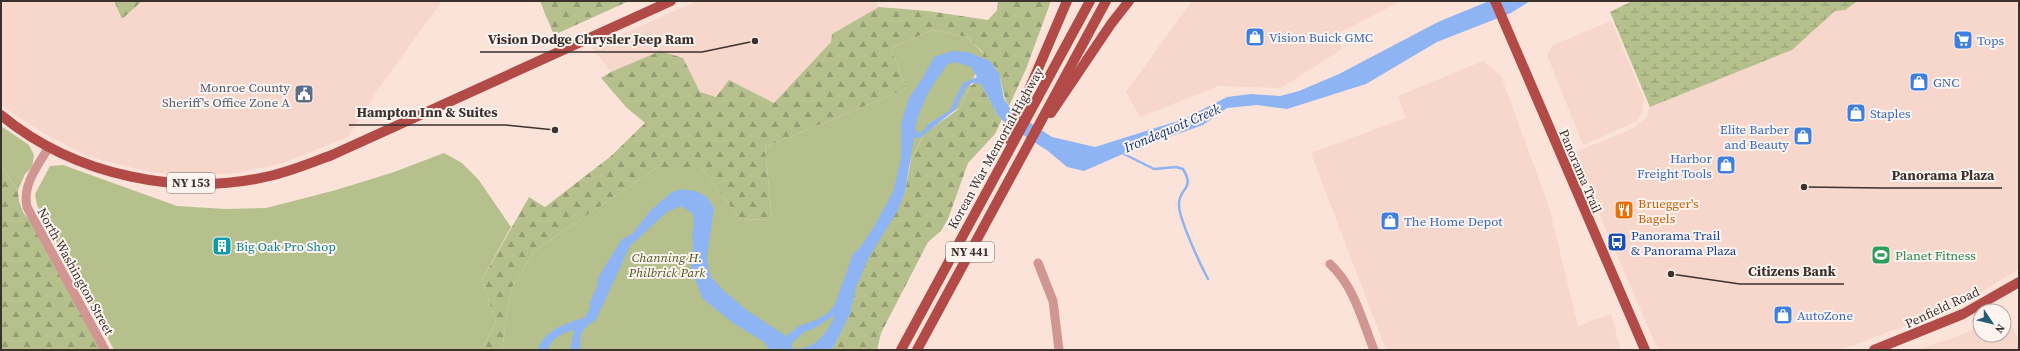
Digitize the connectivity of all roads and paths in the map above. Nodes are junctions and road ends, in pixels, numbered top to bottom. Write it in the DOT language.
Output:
graph roads {
  1 [pos="671,1"];
  2 [pos="1067,1"];
  3 [pos="1090,1"];
  4 [pos="1106,1"];
  5 [pos="1129,1"];
  6 [pos="1495,1"];
  7 [pos="1031,99"];
  8 [pos="1051,109"];
  9 [pos="1,115"];
  10 [pos="49,147"];
  11 [pos="1038,263"];
  12 [pos="1330,264"];
  13 [pos="2019,282"];
  14 [pos="105,350"];
  15 [pos="901,350"];
  16 [pos="917,350"];
  17 [pos="1059,350"];
  18 [pos="1374,350"];
  19 [pos="1645,350"];
  20 [pos="1874,350"];
  1 -- 10 [label="main road, NY 153"];
  2 -- 7 [label="main road"];
  3 -- 7 [label="main road, Korean War Memorial Highway"];
  4 -- 8 [label="main road, Korean War Memorial Highway"];
  5 -- 8 [label="main road"];
  6 -- 19 [label="main road, Panorama Trail"];
  7 -- 15 [label="main road, Korean War Memorial Highway / NY 441"];
  8 -- 16 [label="main road, NY 441"];
  9 -- 10 [label="main road, NY 153"];
  10 -- 14 [label="street, North Washington Street"];
  11 -- 17 [label="street"];
  12 -- 18 [label="street"];
  13 -- 20 [label="main road, Penfield Road"];
}
